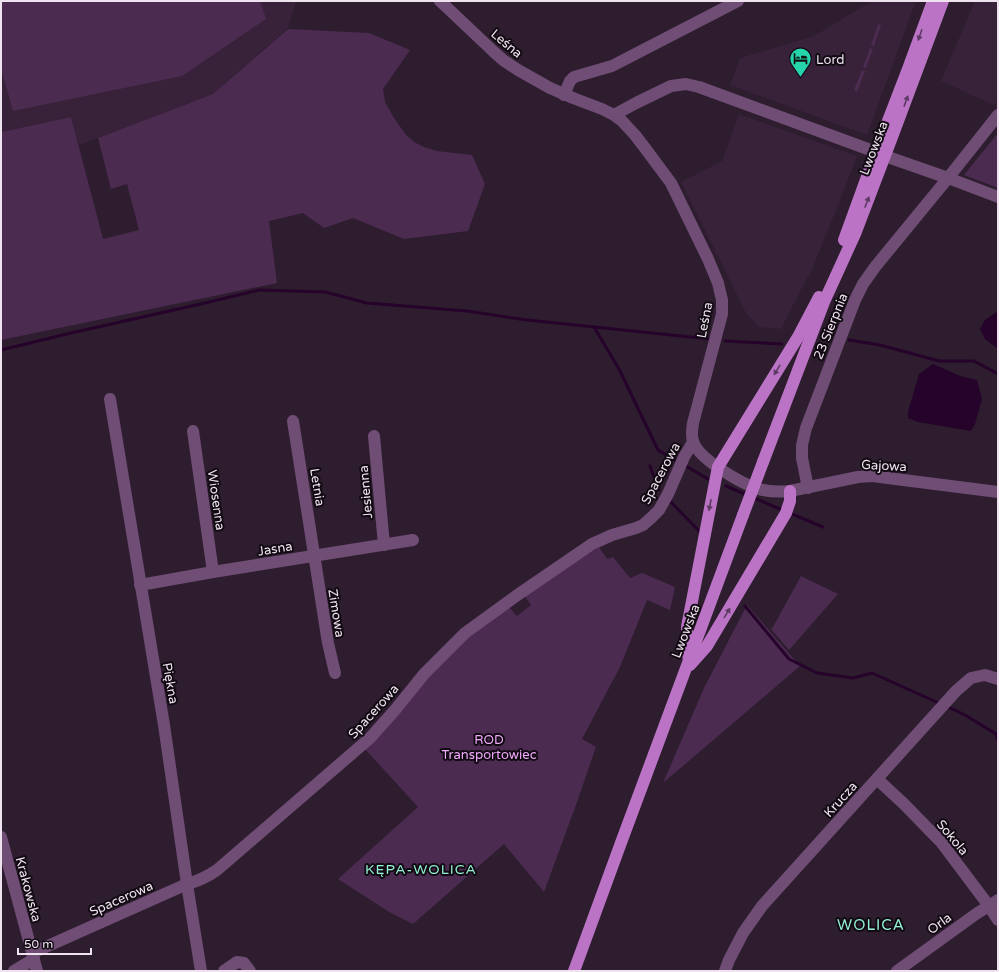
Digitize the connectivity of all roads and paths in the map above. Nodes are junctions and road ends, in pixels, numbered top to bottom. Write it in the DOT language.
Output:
graph roads {
  1 [pos="440,1"];
  2 [pos="738,1"];
  3 [pos="932,1"];
  4 [pos="943,1"];
  5 [pos="564,94"];
  6 [pos="614,115"];
  7 [pos="998,115"];
  8 [pos="880,154"];
  9 [pos="926,170"];
  10 [pos="948,178"];
  11 [pos="933,195"];
  12 [pos="998,197"];
  13 [pos="835,266"];
  14 [pos="824,302"];
  15 [pos="110,399"];
  16 [pos="293,421"];
  17 [pos="193,431"];
  18 [pos="374,436"];
  19 [pos="693,442"];
  20 [pos="718,467"];
  21 [pos="808,488"];
  22 [pos="790,491"];
  23 [pos="998,492"];
  24 [pos="413,540"];
  25 [pos="384,545"];
  26 [pos="314,556"];
  27 [pos="213,572"];
  28 [pos="140,585"];
  29 [pos="687,667"];
  30 [pos="335,673"];
  31 [pos="998,679"];
  32 [pos="877,779"];
  33 [pos="1,837"];
  34 [pos="187,884"];
  35 [pos="993,903"];
  36 [pos="998,920"];
  37 [pos="33,956"];
  38 [pos="14,971"];
  39 [pos="37,971"];
  40 [pos="202,971"];
  41 [pos="224,971"];
  42 [pos="250,971"];
  43 [pos="574,971"];
  44 [pos="725,971"];
  45 [pos="897,971"];
  1 -- 5 [label="street, Leśna"];
  2 -- 5 [label="street"];
  3 -- 8 [label="main road, Lwowska, one-way"];
  8 -- 4 [label="main road, Lwowska, one-way"];
  5 -- 6 [label="street, Leśna"];
  6 -- 8 [label="street"];
  6 -- 19 [label="street, Leśna"];
  7 -- 10 [label="street, 23 Sierpnia"];
  8 -- 9 [label="street"];
  8 -- 13 [label="main road, Lwowska"];
  14 -- 8 [label="main road, Lwowska, one-way"];
  9 -- 10 [label="street"];
  9 -- 11 [label="street"];
  10 -- 11 [label="street, 23 Sierpnia"];
  10 -- 12 [label="street"];
  11 -- 21 [label="street, 23 Sierpnia"];
  13 -- 14 [label="main road, Lwowska"];
  13 -- 20 [label="main road, one-way"];
  14 -- 29 [label="main road, Lwowska, bridge"];
  15 -- 28 [label="street, Piękna"];
  16 -- 26 [label="street, Letnia"];
  17 -- 27 [label="street, Wiosenna"];
  18 -- 25 [label="street, Jesienna"];
  19 -- 20 [label="street"];
  19 -- 34 [label="street, Spacerowa"];
  20 -- 22 [label="street, Gajowa"];
  20 -- 29 [label="main road, one-way"];
  21 -- 22 [label="street, Gajowa"];
  21 -- 23 [label="street, Gajowa"];
  29 -- 22 [label="main road, one-way"];
  24 -- 25 [label="street, Jasna"];
  25 -- 26 [label="street, Jasna"];
  26 -- 27 [label="street, Jasna"];
  26 -- 30 [label="street, Zimowa"];
  27 -- 28 [label="street, Jasna"];
  28 -- 34 [label="street, Piękna"];
  29 -- 43 [label="main road, Lwowska"];
  31 -- 32 [label="street, Krucza"];
  32 -- 35 [label="street, Sokola"];
  32 -- 44 [label="street, Krucza"];
  33 -- 37 [label="street, Krakowska"];
  34 -- 37 [label="street, Spacerowa"];
  34 -- 40 [label="street, Piękna"];
  35 -- 36 [label="street, Sokola"];
  35 -- 45 [label="street, Orla"];
  37 -- 38 [label="street, Spacerowa"];
  37 -- 39 [label="street, Krakowska"];
  41 -- 42 [label="street"];
}
